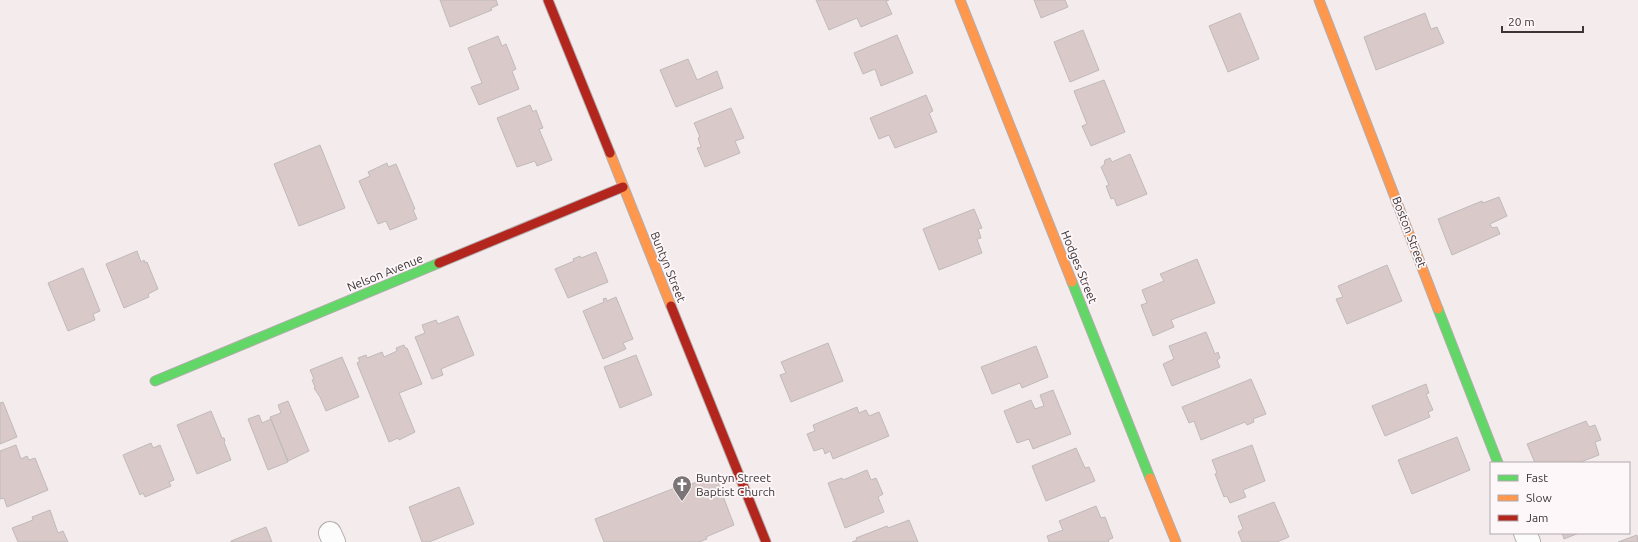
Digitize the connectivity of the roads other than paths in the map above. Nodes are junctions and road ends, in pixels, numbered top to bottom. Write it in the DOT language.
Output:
graph roads {
  1 [pos="548,0"];
  2 [pos="960,0"];
  3 [pos="1319,0"];
  4 [pos="624,187"];
  5 [pos="155,381"];
  6 [pos="1498,462"];
  7 [pos="766,542"];
  8 [pos="1176,542"];
  1 -- 4 [label="street, Buntyn Street"];
  2 -- 8 [label="street, Hodges Street"];
  3 -- 6 [label="street, Boston Street"];
  4 -- 5 [label="street, Nelson Avenue"];
  4 -- 7 [label="street, Buntyn Street"];
}
